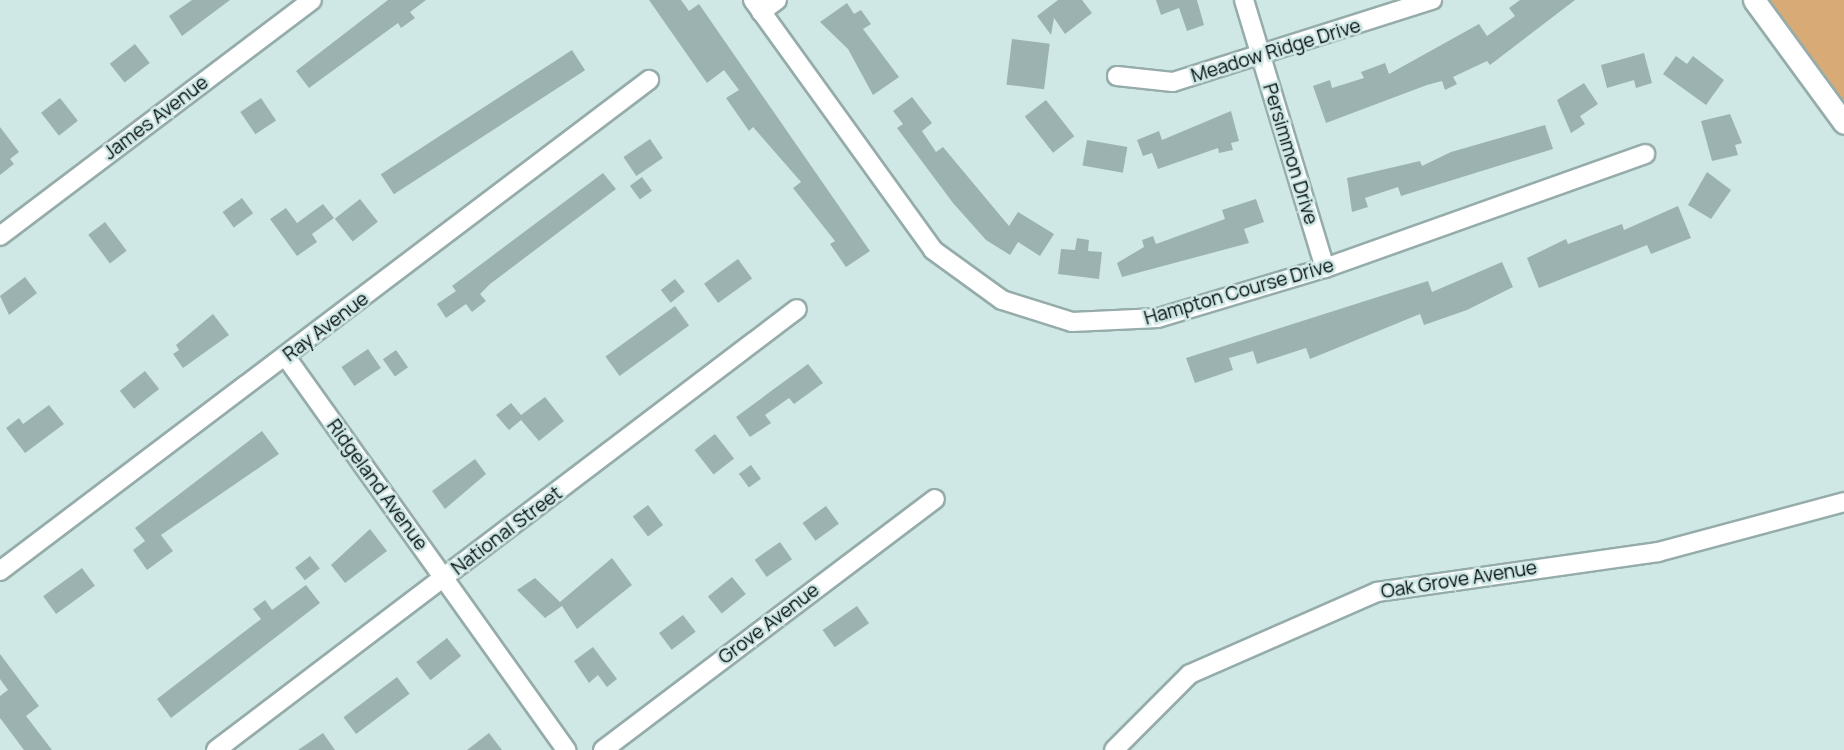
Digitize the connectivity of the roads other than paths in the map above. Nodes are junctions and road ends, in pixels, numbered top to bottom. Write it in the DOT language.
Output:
graph roads {
  1 [pos="312,0"];
  2 [pos="777,0"];
  3 [pos="1244,0"];
  4 [pos="1432,0"];
  5 [pos="1754,0"];
  6 [pos="757,6"];
  7 [pos="1259,56"];
  8 [pos="1117,76"];
  9 [pos="649,80"];
  10 [pos="1844,123"];
  11 [pos="1645,154"];
  12 [pos="0,236"];
  13 [pos="1325,268"];
  14 [pos="797,309"];
  15 [pos="286,357"];
  16 [pos="935,499"];
  17 [pos="1844,502"];
  18 [pos="0,571"];
  19 [pos="444,578"];
  20 [pos="1114,749"];
  21 [pos="216,750"];
  22 [pos="566,750"];
  23 [pos="603,750"];
  1 -- 12 [label="street, James Avenue"];
  2 -- 6 [label="street"];
  3 -- 7 [label="street, Persimmon Drive"];
  4 -- 7 [label="street, Meadow Ridge Drive"];
  5 -- 10 [label="street"];
  6 -- 13 [label="street, Hampton Course Drive"];
  7 -- 8 [label="street, Meadow Ridge Drive"];
  7 -- 13 [label="street, Persimmon Drive"];
  9 -- 15 [label="street, Ray Avenue"];
  11 -- 13 [label="street, Hampton Course Drive"];
  14 -- 19 [label="street, National Street"];
  15 -- 18 [label="street, Ray Avenue"];
  15 -- 19 [label="street, Ridgeland Avenue"];
  16 -- 23 [label="street, Grove Avenue"];
  17 -- 20 [label="street, Oak Grove Avenue"];
  19 -- 21 [label="street, National Street"];
  19 -- 22 [label="street, Ridgeland Avenue"];
}
